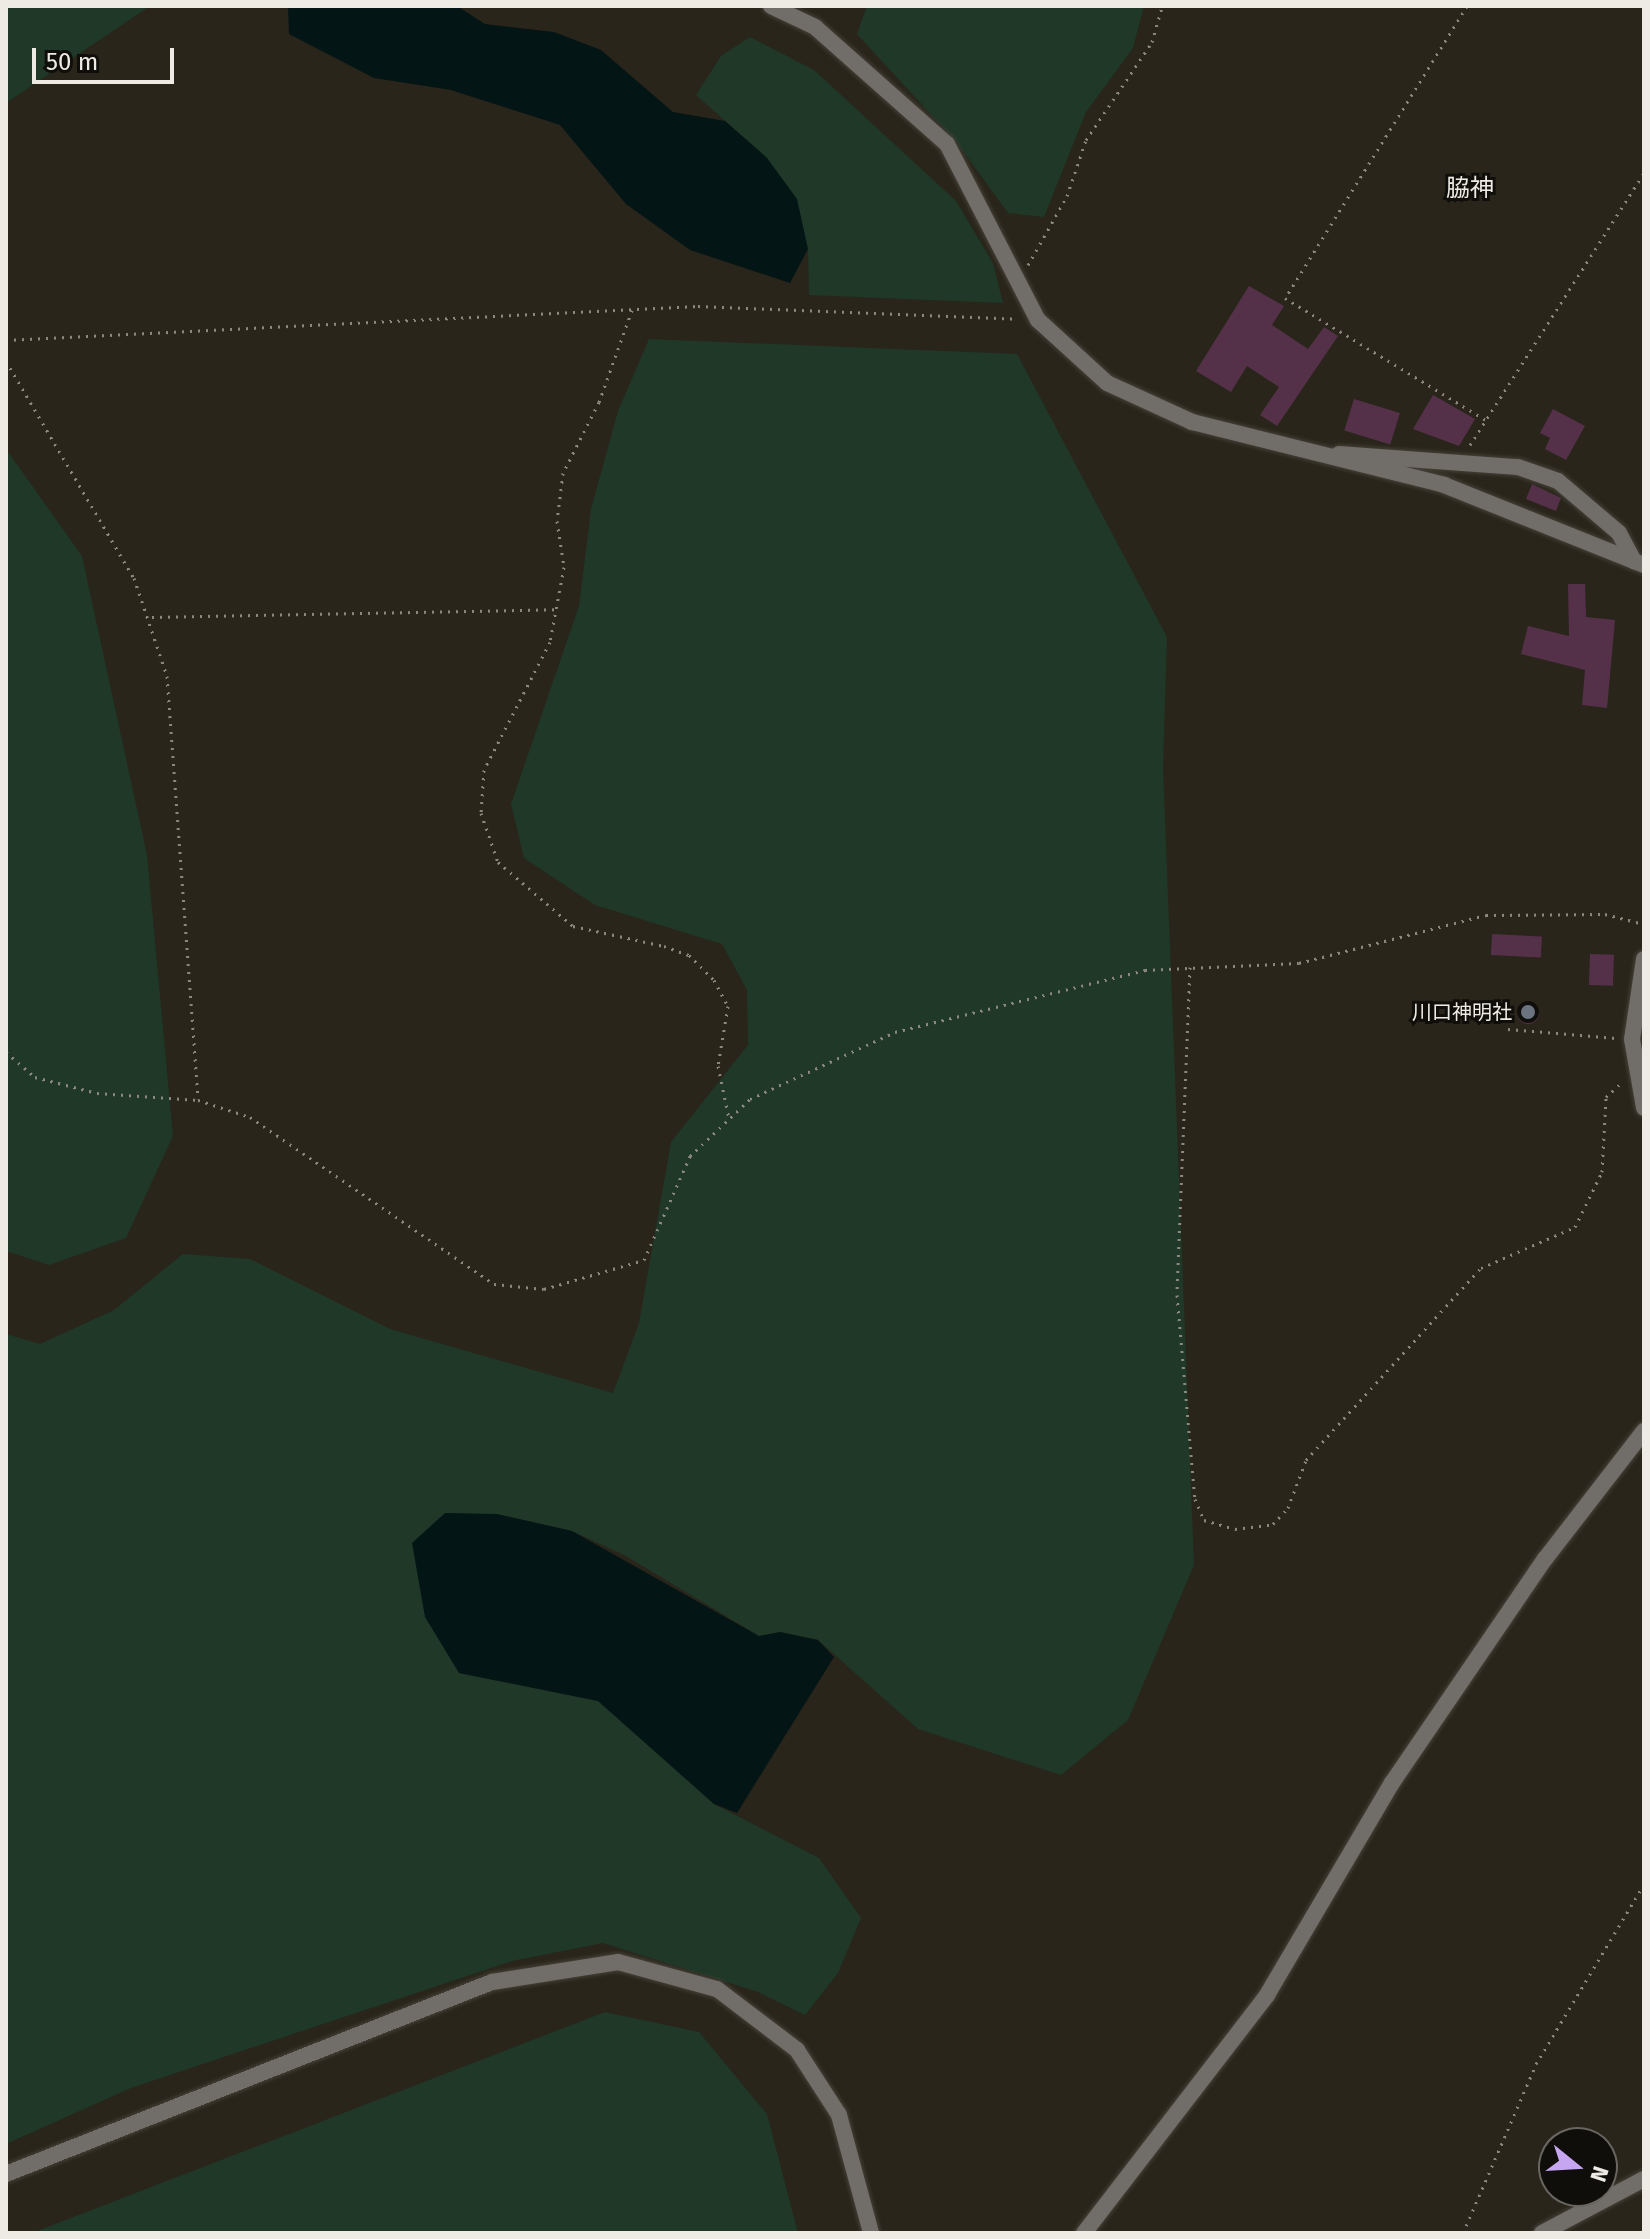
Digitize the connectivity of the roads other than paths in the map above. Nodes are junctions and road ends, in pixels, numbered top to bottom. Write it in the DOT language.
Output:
graph roads {
  1 [pos="771,6"];
  2 [pos="1322,453"];
  3 [pos="1639,563"];
  4 [pos="1644,959"];
  5 [pos="1644,1108"];
  6 [pos="1644,1431"];
  7 [pos="6,2174"];
  8 [pos="1644,2179"];
  9 [pos="871,2233"];
  10 [pos="1084,2233"];
  11 [pos="1542,2233"];
  1 -- 2 [label="street"];
  2 -- 3 [label="street"];
  2 -- 3 [label="street"];
  4 -- 5 [label="street"];
  6 -- 10 [label="street"];
  7 -- 9 [label="street"];
  8 -- 11 [label="street"];
}
